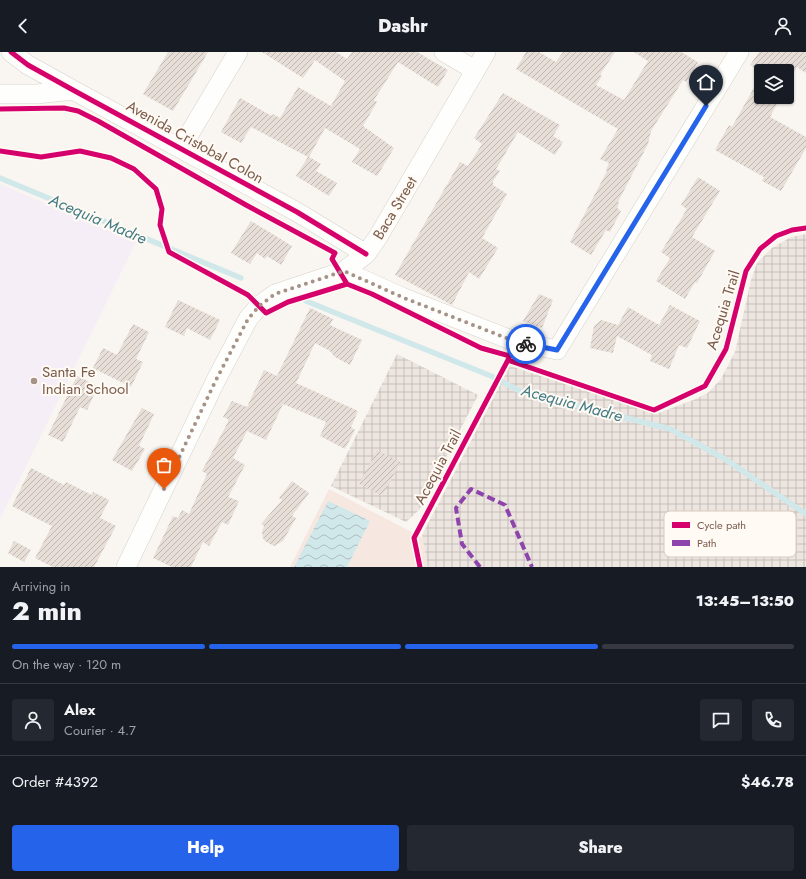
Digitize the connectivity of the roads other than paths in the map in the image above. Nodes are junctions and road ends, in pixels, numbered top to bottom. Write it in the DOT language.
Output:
graph roads {
  1 [pos="12,52"];
  2 [pos="238,52"];
  3 [pos="444,52"];
  4 [pos="486,52"];
  5 [pos="739,52"];
  6 [pos="475,70"];
  7 [pos="73,90"];
  8 [pos="0,94"];
  9 [pos="181,148"];
  10 [pos="366,254"];
  11 [pos="344,271"];
  12 [pos="126,567"];
  1 -- 7 [label="street, Avenida Cristobal Colon"];
  2 -- 9 [label="street"];
  3 -- 6 [label="street"];
  4 -- 6 [label="street, Baca Street"];
  5 -- 11 [label="street"];
  6 -- 10 [label="street, Baca Street"];
  7 -- 8 [label="street"];
  7 -- 9 [label="street, Avenida Cristobal Colon"];
  9 -- 10 [label="street, Avenida Cristobal Colon"];
  10 -- 11 [label="street, Baca Street"];
  11 -- 12 [label="street, Baca Street"];
}
